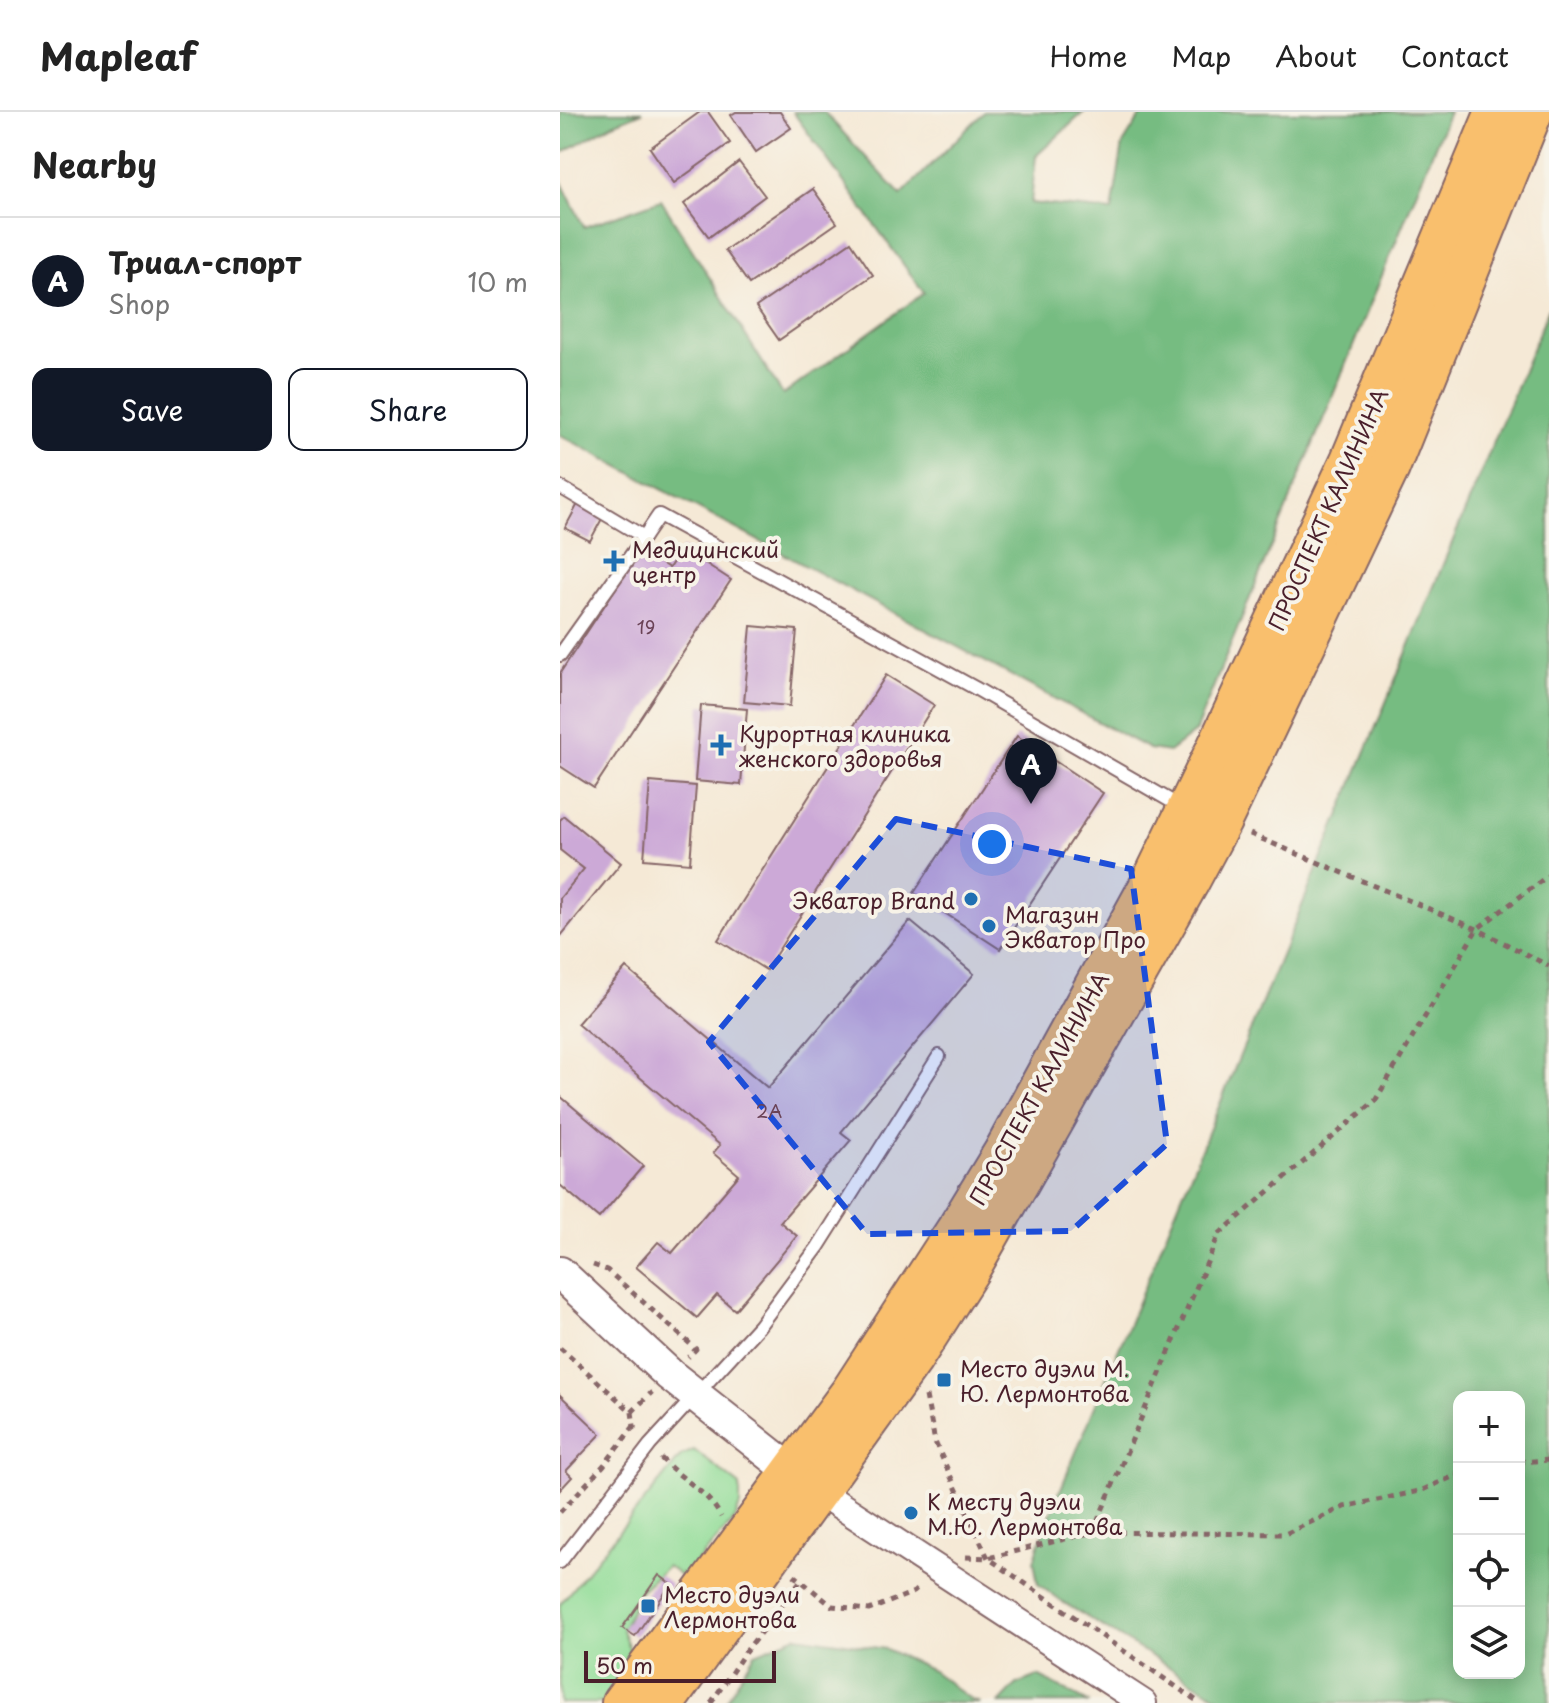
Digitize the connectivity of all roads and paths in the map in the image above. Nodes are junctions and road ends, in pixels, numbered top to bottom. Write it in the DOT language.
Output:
graph roads {
  1 [pos="1496,112"];
  2 [pos="1532,112"];
  3 [pos="560,487"];
  4 [pos="644,537"];
  5 [pos="560,655"];
  6 [pos="1204,816"];
  7 [pos="1549,875"];
  8 [pos="1477,929"];
  9 [pos="1549,966"];
  10 [pos="939,1056"];
  11 [pos="560,1273"];
  12 [pos="924,1388"];
  13 [pos="695,1395"];
  14 [pos="634,1426"];
  15 [pos="1549,1460"];
  16 [pos="1525,1462"];
  17 [pos="1453,1477"];
  18 [pos="806,1482"];
  19 [pos="560,1512"];
  20 [pos="1093,1532"];
  21 [pos="988,1558"];
  22 [pos="560,1562"];
  23 [pos="801,1580"];
  24 [pos="622,1703"];
  25 [pos="664,1703"];
  26 [pos="711,1703"];
  27 [pos="1143,1703"];
  28 [pos="1200,1703"];
  1 -- 6 [label="main road, ПРОСПЕКТ КАЛИНИНА"];
  2 -- 6 [label="main road, ПРОСПЕКТ КАЛИНИНА"];
  3 -- 4 [label="lane"];
  4 -- 5 [label="lane"];
  4 -- 6 [label="lane"];
  6 -- 8 [label="path"];
  6 -- 18 [label="main road, ПРОСПЕКТ КАЛИНИНА"];
  7 -- 8 [label="path"];
  8 -- 9 [label="path"];
  8 -- 20 [label="path"];
  10 -- 13 [label="lane"];
  11 -- 13 [label="street"];
  12 -- 21 [label="path"];
  13 -- 18 [label="street"];
  13 -- 22 [label="lane"];
  14 -- 19 [label="path"];
  15 -- 16 [label="path"];
  17 -- 20 [label="path"];
  18 -- 24 [label="main road, ПРОСПЕКТ КАЛИНИНА"];
  18 -- 25 [label="main road, ПРОСПЕКТ КАЛИНИНА"];
  18 -- 27 [label="street"];
  20 -- 21 [label="path"];
  21 -- 28 [label="path"];
  23 -- 26 [label="path"];
}
